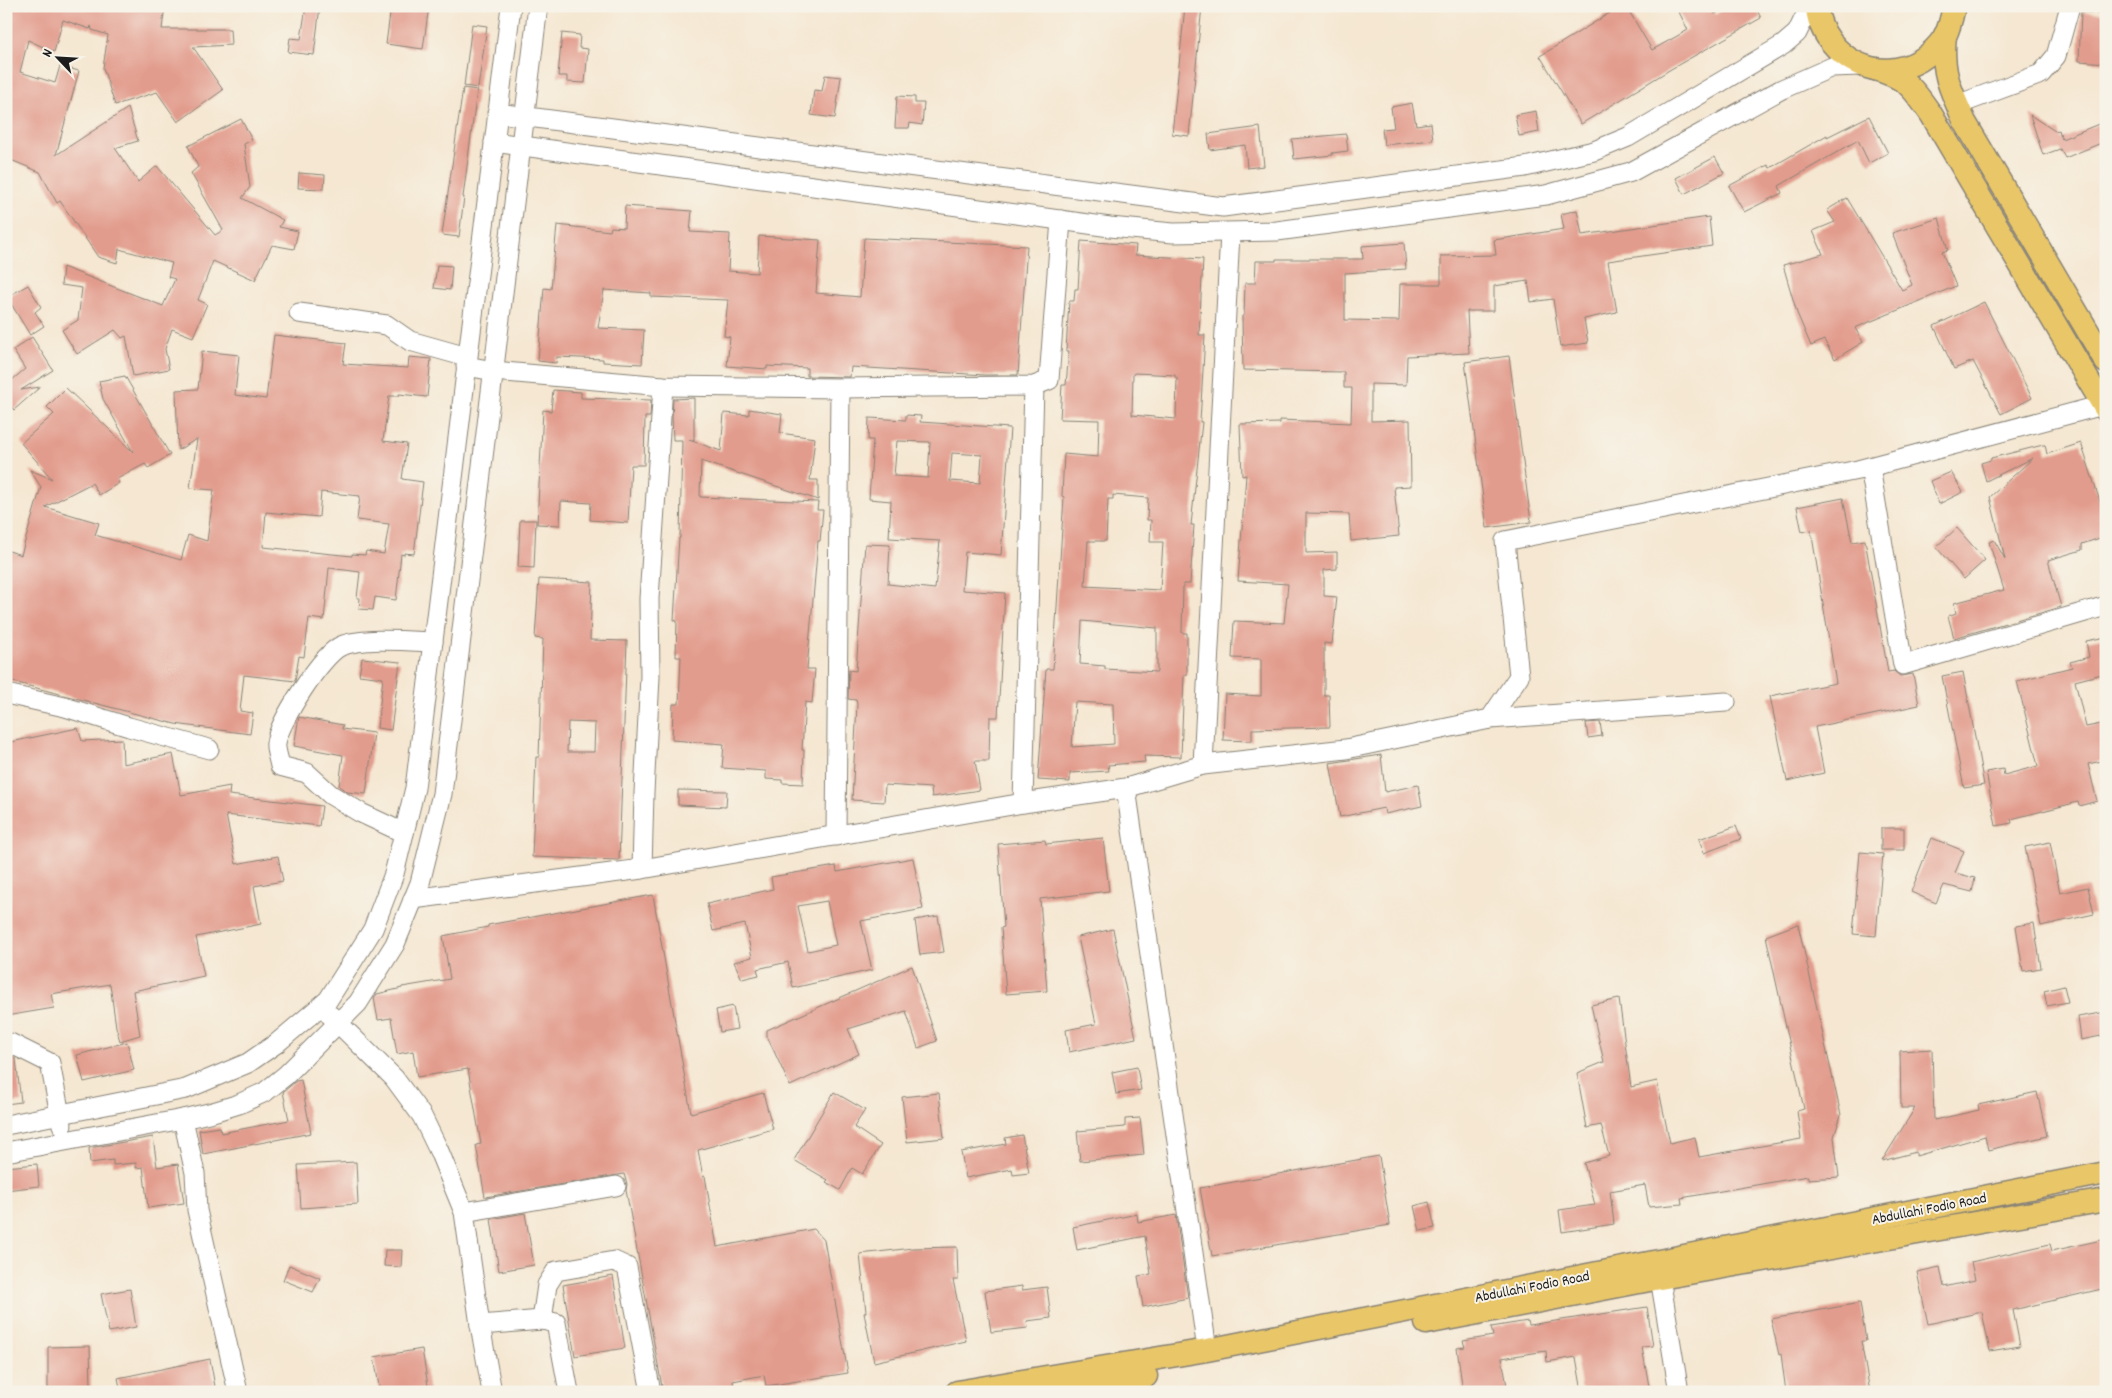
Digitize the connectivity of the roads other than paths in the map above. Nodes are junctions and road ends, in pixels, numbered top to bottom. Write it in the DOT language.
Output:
graph roads {
  1 [pos="511,6"];
  2 [pos="538,6"];
  3 [pos="1810,6"];
  4 [pos="1817,6"];
  5 [pos="1954,6"];
  6 [pos="2070,6"];
  7 [pos="1945,35"];
  8 [pos="1867,68"];
  9 [pos="1957,105"];
  10 [pos="497,113"];
  11 [pos="524,116"];
  12 [pos="494,142"];
  13 [pos="521,146"];
  14 [pos="1061,220"];
  15 [pos="1230,234"];
  16 [pos="299,313"];
  17 [pos="466,361"];
  18 [pos="2106,362"];
  19 [pos="494,371"];
  20 [pos="663,386"];
  21 [pos="1034,386"];
  22 [pos="840,388"];
  23 [pos="2104,407"];
  24 [pos="1870,467"];
  25 [pos="2106,606"];
  26 [pos="433,642"];
  27 [pos="6,694"];
  28 [pos="1726,702"];
  29 [pos="1490,719"];
  30 [pos="209,749"];
  31 [pos="1203,765"];
  32 [pos="1126,788"];
  33 [pos="1023,803"];
  34 [pos="404,834"];
  35 [pos="836,836"];
  36 [pos="642,869"];
  37 [pos="413,899"];
  38 [pos="320,1007"];
  39 [pos="339,1022"];
  40 [pos="10,1043"];
  41 [pos="61,1114"];
  42 [pos="183,1119"];
  43 [pos="6,1125"];
  44 [pos="65,1141"];
  45 [pos="6,1152"];
  46 [pos="2106,1173"];
  47 [pos="616,1186"];
  48 [pos="2106,1200"];
  49 [pos="464,1212"];
  50 [pos="1660,1278"];
  51 [pos="542,1320"];
  52 [pos="480,1325"];
  53 [pos="1207,1350"];
  54 [pos="238,1392"];
  55 [pos="492,1392"];
  56 [pos="569,1392"];
  57 [pos="651,1392"];
  58 [pos="957,1392"];
  59 [pos="1061,1392"];
  60 [pos="1679,1392"];
  1 -- 10 [label="street"];
  2 -- 11 [label="street"];
  3 -- 11 [label="street"];
  4 -- 8 [label="main road"];
  5 -- 7 [label="main road"];
  6 -- 9 [label="street"];
  7 -- 8 [label="main road"];
  7 -- 9 [label="main road"];
  8 -- 15 [label="street"];
  8 -- 23 [label="main road"];
  9 -- 18 [label="main road"];
  10 -- 11 [label="street"];
  10 -- 12 [label="street"];
  11 -- 13 [label="street"];
  12 -- 13 [label="street"];
  12 -- 17 [label="street"];
  13 -- 14 [label="street"];
  13 -- 19 [label="street"];
  14 -- 15 [label="street"];
  14 -- 21 [label="street"];
  15 -- 31 [label="street"];
  16 -- 17 [label="street"];
  17 -- 19 [label="street"];
  17 -- 26 [label="street"];
  19 -- 20 [label="street"];
  19 -- 37 [label="street"];
  20 -- 22 [label="street"];
  20 -- 36 [label="street"];
  21 -- 22 [label="street"];
  21 -- 33 [label="street"];
  22 -- 35 [label="street"];
  23 -- 24 [label="street"];
  24 -- 25 [label="street"];
  24 -- 29 [label="street"];
  26 -- 34 [label="street"];
  26 -- 34 [label="street"];
  27 -- 30 [label="street"];
  28 -- 29 [label="street"];
  29 -- 31 [label="street"];
  31 -- 32 [label="street"];
  32 -- 33 [label="street"];
  32 -- 53 [label="street"];
  33 -- 35 [label="street"];
  34 -- 38 [label="street"];
  35 -- 36 [label="street"];
  36 -- 37 [label="street"];
  37 -- 39 [label="street"];
  38 -- 39 [label="street"];
  38 -- 41 [label="street"];
  39 -- 42 [label="street"];
  39 -- 49 [label="street"];
  40 -- 41 [label="street"];
  41 -- 43 [label="street"];
  41 -- 44 [label="street"];
  42 -- 44 [label="street"];
  42 -- 54 [label="street"];
  44 -- 45 [label="street"];
  46 -- 53 [label="main road, Abdullahi Fodio Road"];
  47 -- 49 [label="street"];
  48 -- 50 [label="main road, Abdullahi Fodio Road"];
  49 -- 52 [label="street"];
  50 -- 59 [label="main road, Abdullahi Fodio Road"];
  50 -- 60 [label="street"];
  51 -- 52 [label="street"];
  51 -- 56 [label="street"];
  51 -- 57 [label="street"];
  52 -- 55 [label="street"];
  53 -- 58 [label="main road, Abdullahi Fodio Road"];
}
